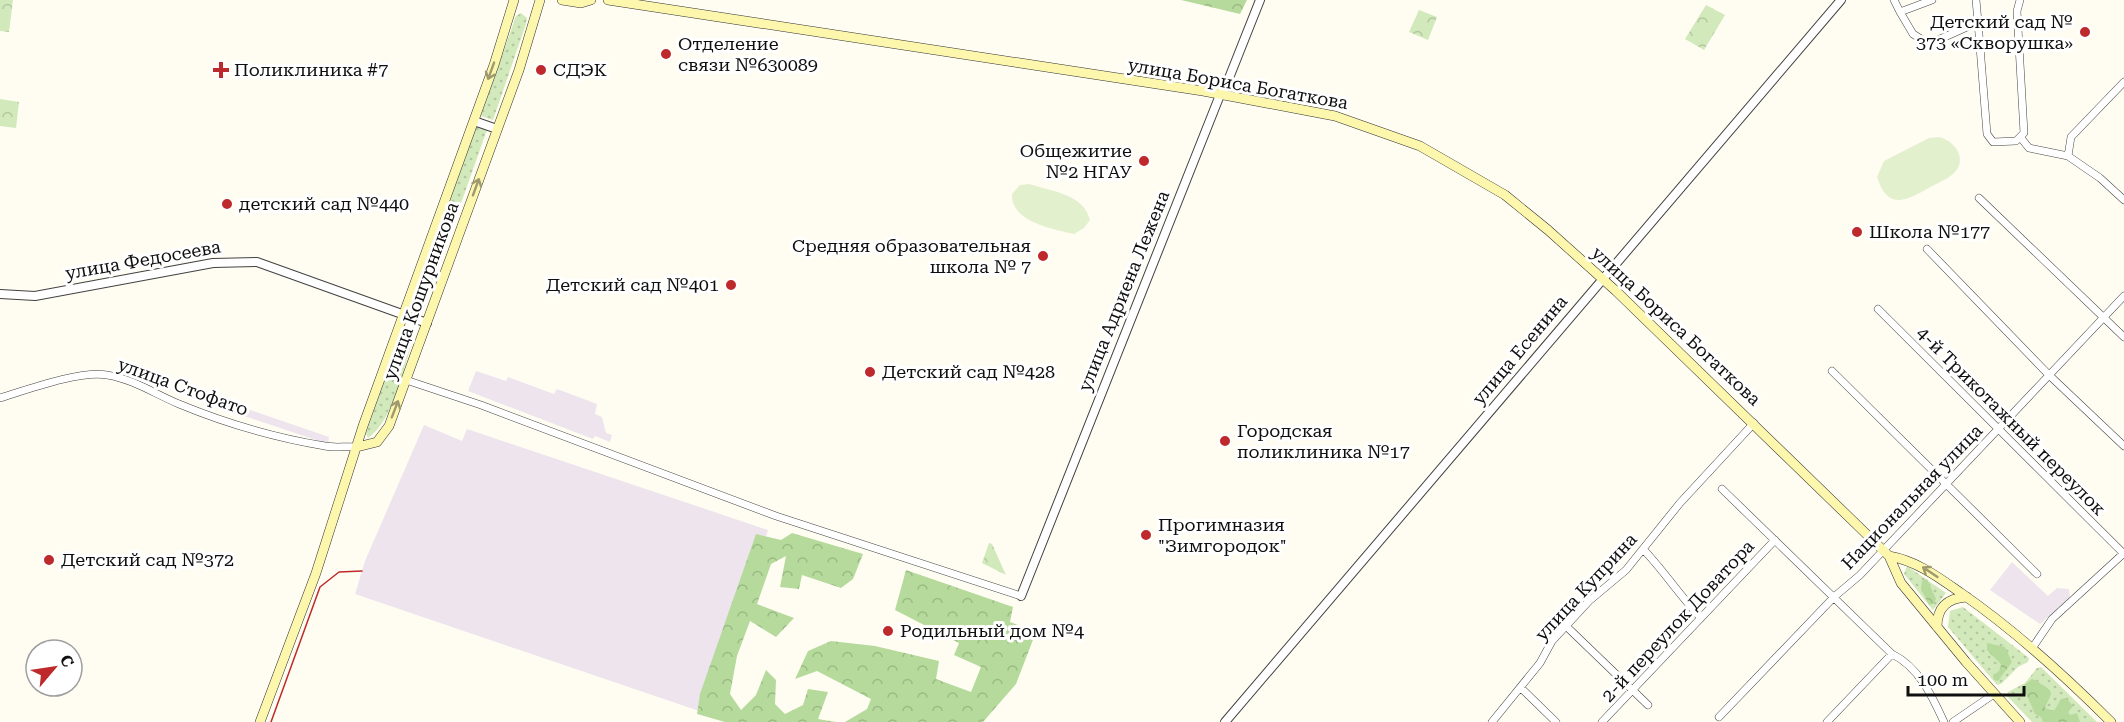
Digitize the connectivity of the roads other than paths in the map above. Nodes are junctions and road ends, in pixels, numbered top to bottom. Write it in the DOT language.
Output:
graph roads {
  1 [pos="514,0"];
  2 [pos="540,0"];
  3 [pos="562,0"];
  4 [pos="591,0"];
  5 [pos="608,0"];
  6 [pos="1260,0"];
  7 [pos="1841,0"];
  8 [pos="1894,0"];
  9 [pos="1932,0"];
  10 [pos="1976,0"];
  11 [pos="2020,0"];
  12 [pos="1900,12"];
  13 [pos="1977,22"];
  14 [pos="2124,82"];
  15 [pos="1220,95"];
  16 [pos="474,120"];
  17 [pos="497,129"];
  18 [pos="2021,138"];
  19 [pos="2068,156"];
  20 [pos="2124,188"];
  21 [pos="2118,194"];
  22 [pos="1979,198"];
  23 [pos="2124,200"];
  24 [pos="1927,249"];
  25 [pos="1602,278"];
  26 [pos="0,294"];
  27 [pos="2124,296"];
  28 [pos="1878,309"];
  29 [pos="403,316"];
  30 [pos="2103,318"];
  31 [pos="427,323"];
  32 [pos="2124,337"];
  33 [pos="1832,371"];
  34 [pos="2049,375"];
  35 [pos="406,381"];
  36 [pos="0,398"];
  37 [pos="1754,423"];
  38 [pos="1998,429"];
  39 [pos="2124,446"];
  40 [pos="357,447"];
  41 [pos="1945,483"];
  42 [pos="1722,489"];
  43 [pos="1775,540"];
  44 [pos="1643,549"];
  45 [pos="1885,553"];
  46 [pos="2124,553"];
  47 [pos="2037,574"];
  48 [pos="1021,596"];
  49 [pos="1834,597"];
  50 [pos="1967,597"];
  51 [pos="1701,618"];
  52 [pos="1566,626"];
  53 [pos="1937,627"];
  54 [pos="2033,647"];
  55 [pos="1892,654"];
  56 [pos="1521,688"];
  57 [pos="1633,690"];
  58 [pos="1994,694"];
  59 [pos="1648,705"];
  60 [pos="1719,717"];
  61 [pos="260,722"];
  62 [pos="1225,722"];
  63 [pos="1492,722"];
  64 [pos="1556,722"];
  65 [pos="1602,722"];
  66 [pos="1827,722"];
  67 [pos="1944,722"];
  68 [pos="1953,722"];
  69 [pos="2020,722"];
  70 [pos="2111,722"];
  1 -- 16 [label="main road, улица Кошурникова, one-way"];
  2 -- 17 [label="main road, улица Кошурникова"];
  3 -- 4 [label="main road"];
  5 -- 15 [label="main road, улица Бориса Богаткова"];
  6 -- 15 [label="street, улица Адриена Лежена"];
  7 -- 25 [label="street, улица Есенина"];
  8 -- 12 [label="street"];
  9 -- 12 [label="street"];
  10 -- 13 [label="street"];
  11 -- 18 [label="street"];
  12 -- 13 [label="street"];
  13 -- 18 [label="street"];
  14 -- 19 [label="street"];
  15 -- 25 [label="main road, улица Бориса Богаткова"];
  15 -- 48 [label="street, улица Адриена Лежена"];
  16 -- 17 [label="street"];
  16 -- 29 [label="main road, улица Кошурникова"];
  31 -- 17 [label="main road, улица Кошурникова, one-way"];
  18 -- 19 [label="street"];
  19 -- 21 [label="street"];
  20 -- 21 [label="street"];
  21 -- 23 [label="street"];
  22 -- 30 [label="street"];
  24 -- 34 [label="street"];
  25 -- 37 [label="main road, улица Бориса Богаткова"];
  25 -- 62 [label="street, улица Есенина"];
  26 -- 29 [label="street, улица Федосеева"];
  27 -- 30 [label="street, Национальная улица"];
  28 -- 38 [label="street, 4-й Трикотажный переулок"];
  29 -- 31 [label="street, улица Федосеева"];
  29 -- 40 [label="main road, улица Кошурникова"];
  30 -- 32 [label="street"];
  30 -- 34 [label="street, Национальная улица"];
  31 -- 35 [label="main road, улица Кошурникова"];
  33 -- 41 [label="street"];
  34 -- 38 [label="street, Национальная улица"];
  34 -- 39 [label="street"];
  40 -- 35 [label="main road, улица Кошурникова, one-way"];
  35 -- 48 [label="street"];
  36 -- 40 [label="street, улица Стофато"];
  37 -- 44 [label="street, улица Куприна"];
  37 -- 45 [label="main road, улица Бориса Богаткова"];
  38 -- 41 [label="street, Национальная улица"];
  38 -- 46 [label="street, 4-й Трикотажный переулок"];
  40 -- 61 [label="main road, улица Кошурникова"];
  41 -- 45 [label="street, Национальная улица"];
  41 -- 47 [label="street"];
  42 -- 43 [label="street"];
  43 -- 49 [label="street"];
  43 -- 51 [label="street, 2-й переулок Доватора"];
  44 -- 51 [label="street"];
  44 -- 52 [label="street, улица Куприна"];
  45 -- 49 [label="street, Национальная улица"];
  50 -- 45 [label="main road, улица Бориса Богаткова, one-way"];
  45 -- 53 [label="main road, улица Бориса Богаткова"];
  46 -- 54 [label="street"];
  49 -- 55 [label="street"];
  49 -- 60 [label="street, Национальная улица"];
  50 -- 53 [label="main road"];
  50 -- 54 [label="main road, улица Бориса Богаткова"];
  51 -- 57 [label="street, 2-й переулок Доватора"];
  52 -- 56 [label="street, улица Куприна"];
  52 -- 57 [label="street"];
  53 -- 58 [label="main road, улица Бориса Богаткова"];
  54 -- 70 [label="main road, улица Бориса Богаткова"];
  55 -- 66 [label="street"];
  55 -- 67 [label="street"];
  56 -- 63 [label="street, улица Куприна"];
  56 -- 64 [label="street"];
  57 -- 59 [label="street"];
  57 -- 65 [label="street, 2-й переулок Доватора"];
  58 -- 68 [label="street"];
  58 -- 69 [label="main road, улица Бориса Богаткова"];
}
